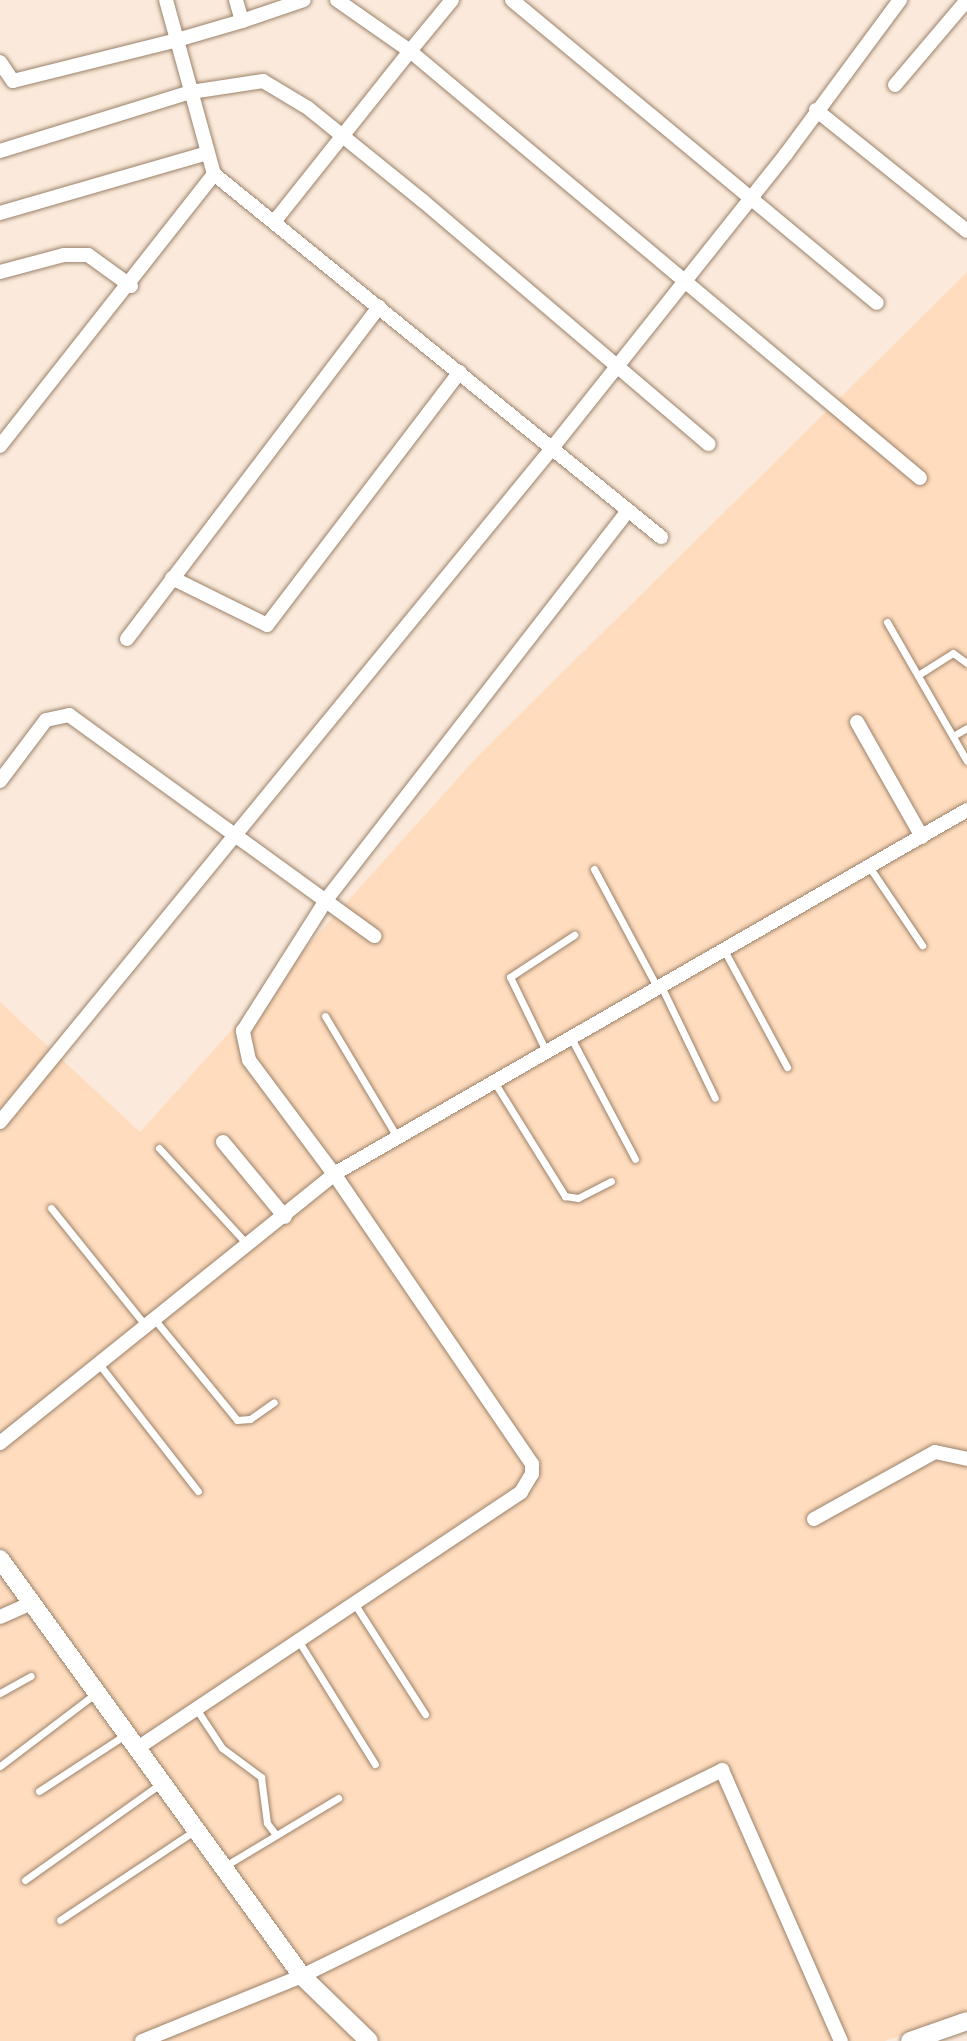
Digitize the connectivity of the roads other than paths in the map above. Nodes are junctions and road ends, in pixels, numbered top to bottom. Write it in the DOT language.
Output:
graph roads {
  1 [pos="166,0"];
  2 [pos="236,0"];
  3 [pos="304,0"];
  4 [pos="337,0"];
  5 [pos="452,0"];
  6 [pos="512,0"];
  7 [pos="900,0"];
  8 [pos="967,0"];
  9 [pos="242,21"];
  10 [pos="177,40"];
  11 [pos="410,51"];
  12 [pos="0,62"];
  13 [pos="895,85"];
  14 [pos="191,92"];
  15 [pos="816,110"];
  16 [pos="344,137"];
  17 [pos="0,151"];
  18 [pos="208,153"];
  19 [pos="214,174"];
  20 [pos="749,196"];
  21 [pos="0,213"];
  22 [pos="274,222"];
  23 [pos="967,231"];
  24 [pos="0,272"];
  25 [pos="681,281"];
  26 [pos="131,286"];
  27 [pos="877,303"];
  28 [pos="379,307"];
  29 [pos="618,361"];
  30 [pos="460,372"];
  31 [pos="709,444"];
  32 [pos="0,446"];
  33 [pos="554,447"];
  34 [pos="920,478"];
  35 [pos="628,510"];
  36 [pos="661,537"];
  37 [pos="172,578"];
  38 [pos="887,621"];
  39 [pos="127,639"];
  40 [pos="967,663"];
  41 [pos="918,675"];
  42 [pos="857,722"];
  43 [pos="967,728"];
  44 [pos="953,736"];
  45 [pos="967,761"];
  46 [pos="0,781"];
  47 [pos="967,810"];
  48 [pos="240,836"];
  49 [pos="922,837"];
  50 [pos="868,866"];
  51 [pos="594,869"];
  52 [pos="326,900"];
  53 [pos="574,935"];
  54 [pos="374,936"];
  55 [pos="922,945"];
  56 [pos="721,946"];
  57 [pos="657,984"];
  58 [pos="325,1016"];
  59 [pos="569,1035"];
  60 [pos="545,1049"];
  61 [pos="787,1067"];
  62 [pos="493,1080"];
  63 [pos="715,1098"];
  64 [pos="0,1122"];
  65 [pos="397,1137"];
  66 [pos="223,1142"];
  67 [pos="159,1148"];
  68 [pos="635,1159"];
  69 [pos="334,1174"];
  70 [pos="611,1181"];
  71 [pos="51,1208"];
  72 [pos="285,1217"];
  73 [pos="249,1245"];
  74 [pos="151,1323"];
  75 [pos="99,1364"];
  76 [pos="274,1402"];
  77 [pos="0,1443"];
  78 [pos="967,1459"];
  79 [pos="198,1491"];
  80 [pos="814,1519"];
  81 [pos="0,1559"];
  82 [pos="31,1603"];
  83 [pos="354,1603"];
  84 [pos="0,1617"];
  85 [pos="298,1640"];
  86 [pos="31,1676"];
  87 [pos="0,1693"];
  88 [pos="96,1693"];
  89 [pos="195,1707"];
  90 [pos="425,1714"];
  91 [pos="131,1742"];
  92 [pos="375,1763"];
  93 [pos="0,1766"];
  94 [pos="161,1784"];
  95 [pos="39,1791"];
  96 [pos="338,1798"];
  97 [pos="195,1831"];
  98 [pos="276,1835"];
  99 [pos="223,1868"];
  100 [pos="25,1880"];
  101 [pos="60,1920"];
  102 [pos="302,1976"];
  103 [pos="967,2021"];
  104 [pos="142,2041"];
  105 [pos="369,2041"];
  106 [pos="841,2041"];
  107 [pos="910,2041"];
  1 -- 10 [label="street"];
  2 -- 9 [label="street"];
  3 -- 9 [label="street"];
  4 -- 11 [label="street"];
  5 -- 11 [label="street"];
  6 -- 20 [label="street"];
  7 -- 15 [label="street"];
  8 -- 13 [label="street"];
  9 -- 10 [label="street"];
  10 -- 12 [label="street"];
  10 -- 14 [label="street"];
  11 -- 16 [label="street"];
  11 -- 25 [label="street"];
  14 -- 16 [label="street"];
  14 -- 17 [label="street"];
  14 -- 18 [label="street"];
  15 -- 20 [label="street"];
  15 -- 23 [label="street"];
  16 -- 22 [label="street"];
  16 -- 29 [label="street"];
  18 -- 19 [label="street"];
  18 -- 21 [label="street"];
  19 -- 22 [label="street"];
  19 -- 26 [label="street"];
  20 -- 25 [label="street"];
  20 -- 27 [label="street"];
  22 -- 28 [label="street"];
  24 -- 26 [label="street"];
  25 -- 29 [label="street"];
  25 -- 34 [label="street"];
  26 -- 32 [label="street"];
  28 -- 30 [label="street"];
  28 -- 37 [label="street"];
  29 -- 31 [label="street"];
  29 -- 33 [label="street"];
  30 -- 33 [label="street"];
  30 -- 37 [label="street"];
  33 -- 35 [label="street"];
  33 -- 48 [label="street"];
  35 -- 36 [label="street"];
  35 -- 52 [label="street"];
  37 -- 39 [label="street"];
  38 -- 41 [label="lane"];
  40 -- 41 [label="lane"];
  41 -- 44 [label="lane"];
  42 -- 49 [label="street"];
  43 -- 44 [label="lane"];
  44 -- 45 [label="lane"];
  46 -- 48 [label="street"];
  47 -- 49 [label="street"];
  48 -- 52 [label="street"];
  48 -- 64 [label="street"];
  49 -- 50 [label="street"];
  50 -- 55 [label="lane"];
  50 -- 56 [label="street"];
  51 -- 57 [label="lane"];
  52 -- 54 [label="street"];
  52 -- 69 [label="street"];
  53 -- 60 [label="lane"];
  56 -- 57 [label="street"];
  56 -- 61 [label="lane"];
  57 -- 59 [label="street"];
  57 -- 63 [label="lane"];
  58 -- 65 [label="lane"];
  59 -- 60 [label="street"];
  59 -- 68 [label="lane"];
  60 -- 62 [label="street"];
  62 -- 65 [label="street"];
  62 -- 70 [label="lane"];
  65 -- 69 [label="street"];
  66 -- 72 [label="street"];
  67 -- 73 [label="lane"];
  69 -- 72 [label="street"];
  69 -- 83 [label="street"];
  71 -- 74 [label="lane"];
  72 -- 73 [label="street"];
  73 -- 74 [label="street"];
  74 -- 75 [label="street"];
  74 -- 76 [label="lane"];
  75 -- 77 [label="street"];
  75 -- 79 [label="lane"];
  78 -- 80 [label="street"];
  81 -- 82 [label="street"];
  82 -- 84 [label="street"];
  82 -- 88 [label="street"];
  83 -- 85 [label="street"];
  83 -- 90 [label="lane"];
  85 -- 89 [label="street"];
  85 -- 92 [label="lane"];
  86 -- 87 [label="lane"];
  88 -- 91 [label="street"];
  88 -- 93 [label="lane"];
  89 -- 91 [label="street"];
  89 -- 98 [label="lane"];
  91 -- 94 [label="street"];
  91 -- 95 [label="lane"];
  94 -- 97 [label="street"];
  94 -- 100 [label="lane"];
  96 -- 98 [label="lane"];
  97 -- 99 [label="street"];
  97 -- 101 [label="lane"];
  98 -- 99 [label="lane"];
  99 -- 102 [label="street"];
  102 -- 104 [label="street"];
  102 -- 105 [label="street"];
  102 -- 106 [label="street"];
  103 -- 107 [label="street"];
}
